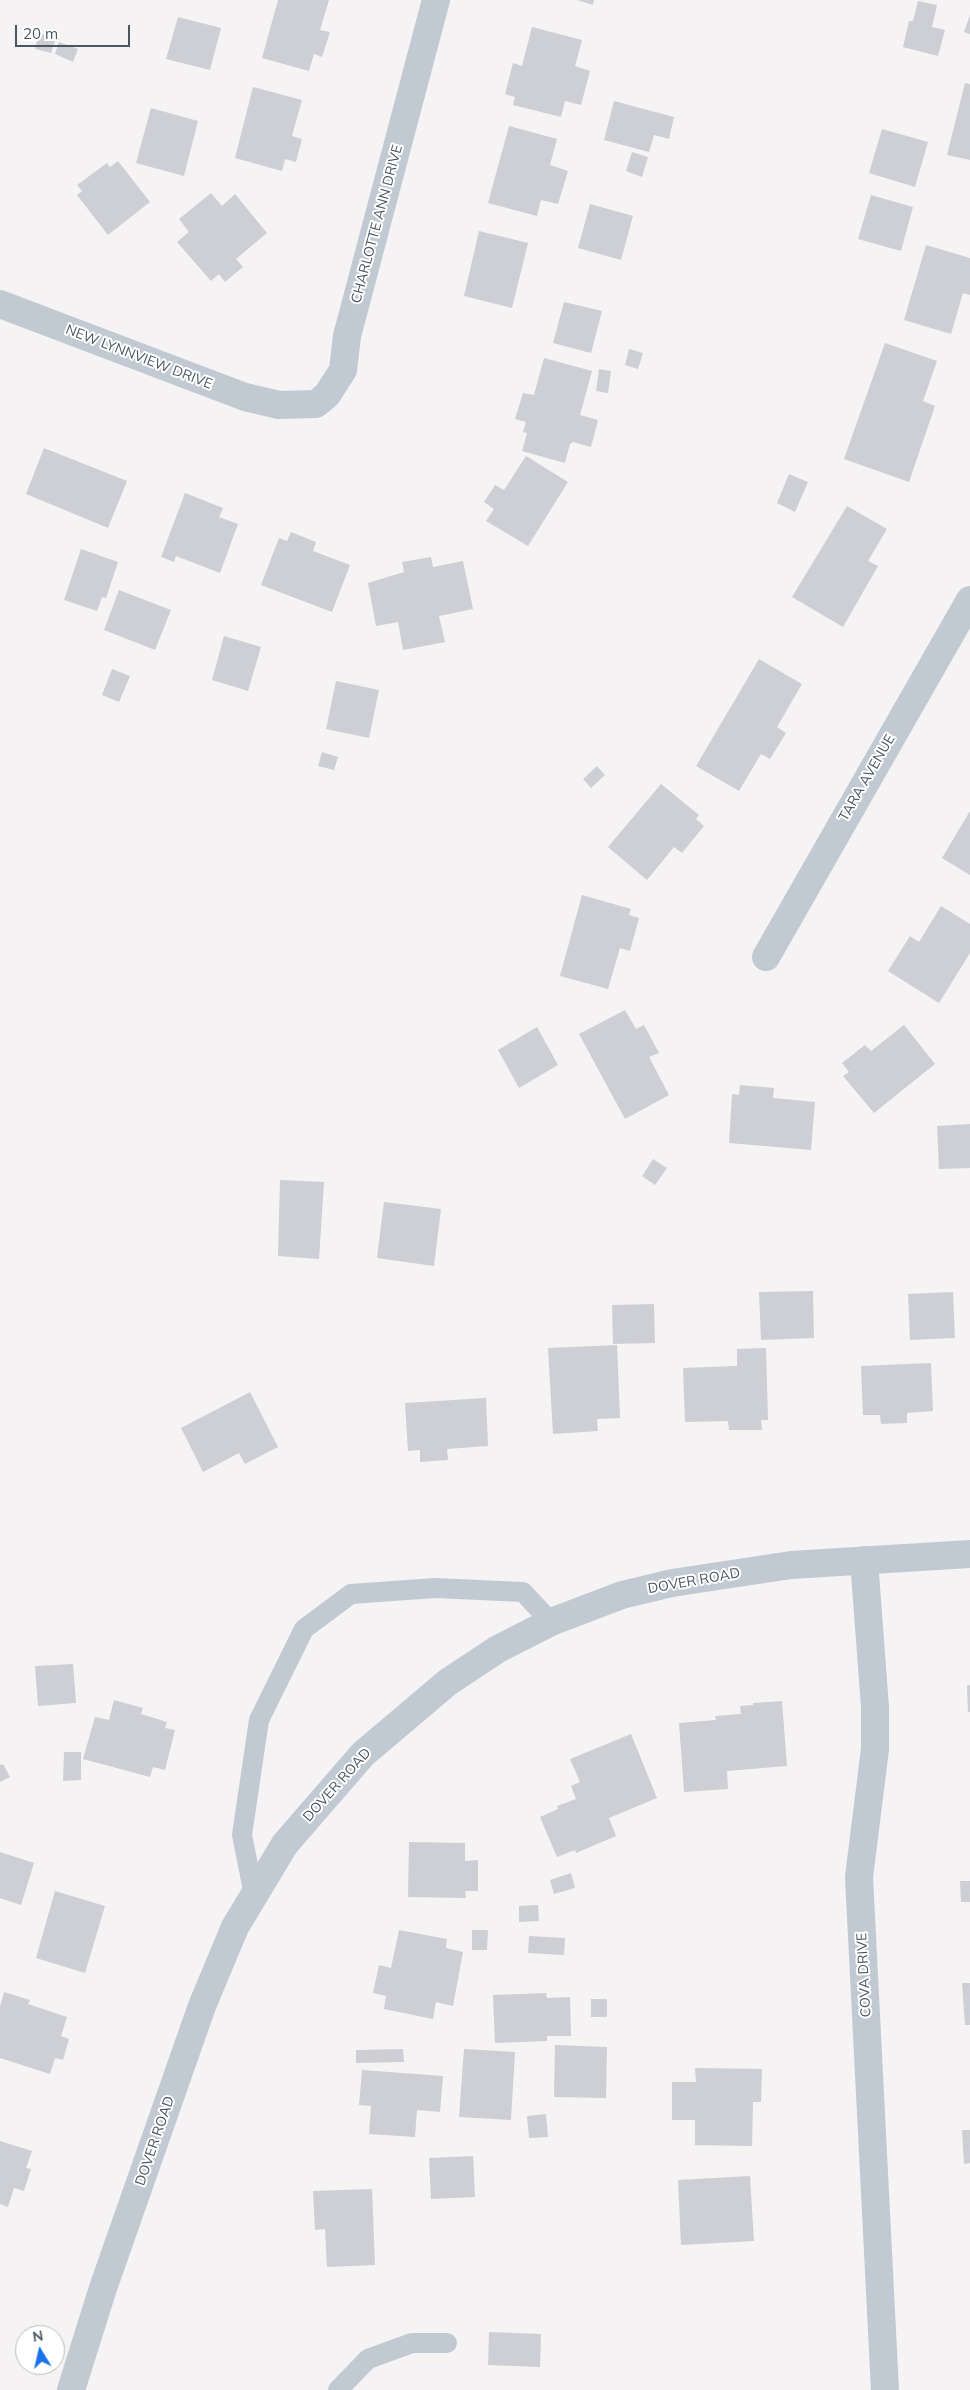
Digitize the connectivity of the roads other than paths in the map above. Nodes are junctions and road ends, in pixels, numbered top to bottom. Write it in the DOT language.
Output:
graph roads {
  1 [pos="436,0"];
  2 [pos="0,304"];
  3 [pos="280,405"];
  4 [pos="970,600"];
  5 [pos="766,956"];
  6 [pos="970,1554"];
  7 [pos="864,1560"];
  8 [pos="550,1622"];
  9 [pos="254,1895"];
  10 [pos="447,2344"];
  11 [pos="71,2390"];
  12 [pos="338,2390"];
  13 [pos="885,2390"];
  1 -- 3 [label="street, CHARLOTTE ANN DRIVE"];
  2 -- 3 [label="street, NEW LYNNVIEW DRIVE"];
  4 -- 5 [label="street, TARA AVENUE"];
  6 -- 7 [label="street, DOVER ROAD"];
  7 -- 8 [label="street, DOVER ROAD"];
  7 -- 13 [label="street, COVA DRIVE"];
  8 -- 9 [label="street, DOVER ROAD"];
  8 -- 9 [label="lane"];
  9 -- 11 [label="street, DOVER ROAD"];
  10 -- 12 [label="lane"];
}
